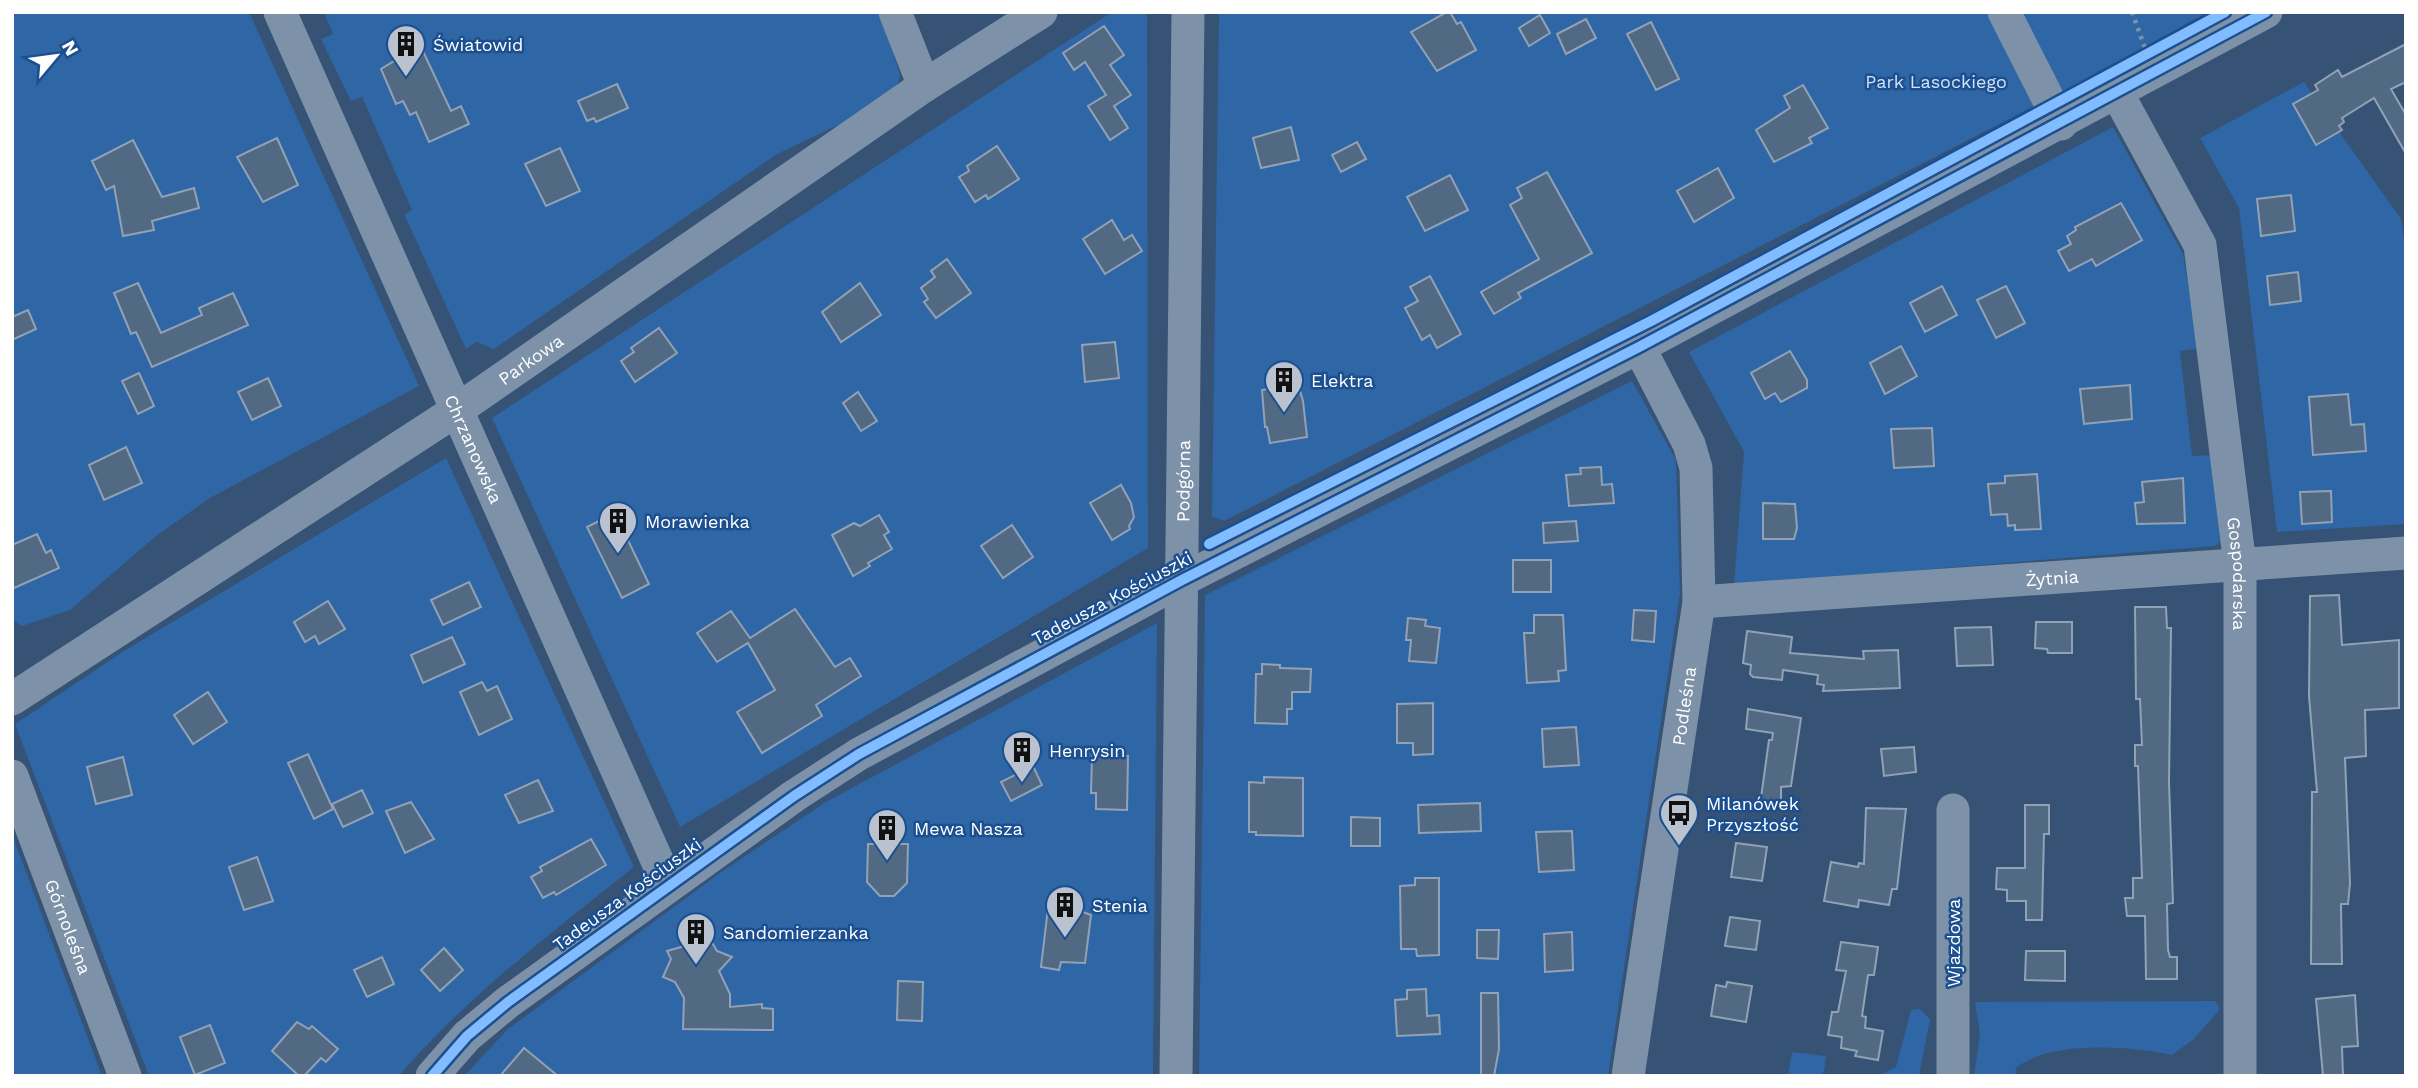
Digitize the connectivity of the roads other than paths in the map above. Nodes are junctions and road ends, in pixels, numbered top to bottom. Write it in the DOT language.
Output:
graph roads {
  1 [pos="280,12"];
  2 [pos="895,12"];
  3 [pos="1041,12"];
  4 [pos="1188,12"];
  5 [pos="2004,12"];
  6 [pos="2266,12"];
  7 [pos="924,86"];
  8 [pos="2117,93"];
  9 [pos="2061,124"];
  10 [pos="1639,347"];
  11 [pos="457,410"];
  12 [pos="2406,553"];
  13 [pos="2240,565"];
  14 [pos="1182,580"];
  15 [pos="1699,602"];
  16 [pos="12,699"];
  17 [pos="12,776"];
  18 [pos="1953,810"];
  19 [pos="668,885"];
  20 [pos="125,1076"];
  21 [pos="432,1076"];
  22 [pos="1176,1076"];
  23 [pos="1628,1076"];
  24 [pos="1953,1076"];
  25 [pos="2240,1076"];
  1 -- 11 [label="street, Chrzanowska"];
  2 -- 7 [label="street"];
  3 -- 7 [label="street, Parkowa"];
  4 -- 14 [label="street, Podgórna"];
  5 -- 9 [label="street"];
  6 -- 8 [label="street, Tadeusza Kościuszki"];
  7 -- 11 [label="street, Parkowa"];
  8 -- 9 [label="street, Tadeusza Kościuszki"];
  8 -- 13 [label="street, Gospodarska"];
  9 -- 10 [label="street, Tadeusza Kościuszki"];
  10 -- 14 [label="street, Tadeusza Kościuszki"];
  10 -- 15 [label="street, Podleśna"];
  11 -- 16 [label="street, Parkowa"];
  11 -- 19 [label="street, Chrzanowska"];
  12 -- 13 [label="street, Żytnia"];
  13 -- 15 [label="street, Żytnia"];
  13 -- 25 [label="street, Gospodarska"];
  14 -- 19 [label="street, Tadeusza Kościuszki"];
  14 -- 22 [label="street, Podgórna"];
  15 -- 23 [label="street, Podleśna"];
  17 -- 20 [label="street, Górnoleśna"];
  18 -- 24 [label="street, Wjazdowa"];
  19 -- 21 [label="street, Tadeusza Kościuszki"];
}
